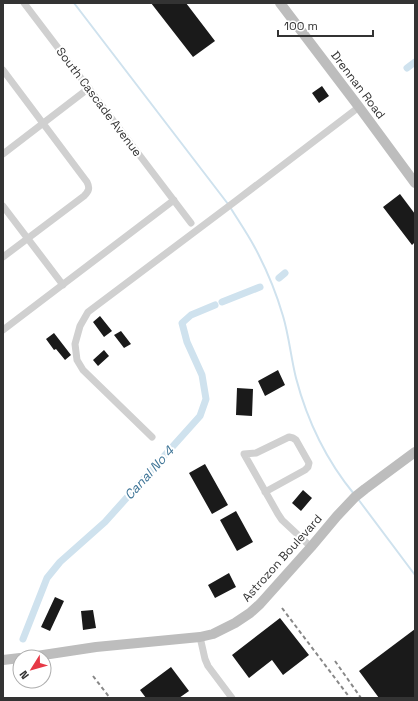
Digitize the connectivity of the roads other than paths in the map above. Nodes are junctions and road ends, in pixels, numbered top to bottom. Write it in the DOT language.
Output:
graph roads {
  1 [pos="24,3"];
  2 [pos="280,3"];
  3 [pos="3,70"];
  4 [pos="89,88"];
  5 [pos="359,106"];
  6 [pos="43,123"];
  7 [pos="3,154"];
  8 [pos="415,183"];
  9 [pos="174,200"];
  10 [pos="3,206"];
  11 [pos="191,224"];
  12 [pos="28,239"];
  13 [pos="3,257"];
  14 [pos="63,285"];
  15 [pos="3,330"];
  16 [pos="152,438"];
  17 [pos="415,452"];
  18 [pos="265,492"];
  19 [pos="311,547"];
  20 [pos="200,637"];
  21 [pos="52,654"];
  22 [pos="232,698"];
  1 -- 4 [label="street, South Cascade Avenue"];
  2 -- 5 [label="main road, Drennan Road"];
  3 -- 6 [label="street"];
  4 -- 6 [label="street"];
  4 -- 9 [label="street, South Cascade Avenue"];
  5 -- 8 [label="main road, Drennan Road"];
  5 -- 16 [label="street"];
  6 -- 7 [label="street"];
  6 -- 12 [label="street"];
  9 -- 11 [label="street, South Cascade Avenue"];
  9 -- 14 [label="street"];
  10 -- 12 [label="street"];
  12 -- 13 [label="street"];
  12 -- 14 [label="street"];
  14 -- 15 [label="street"];
  17 -- 19 [label="main road, Astrozon Boulevard"];
  18 -- 18 [label="street"];
  18 -- 19 [label="street"];
  19 -- 20 [label="main road, Astrozon Boulevard"];
  20 -- 21 [label="main road, Astrozon Boulevard"];
  20 -- 22 [label="street"];
}
